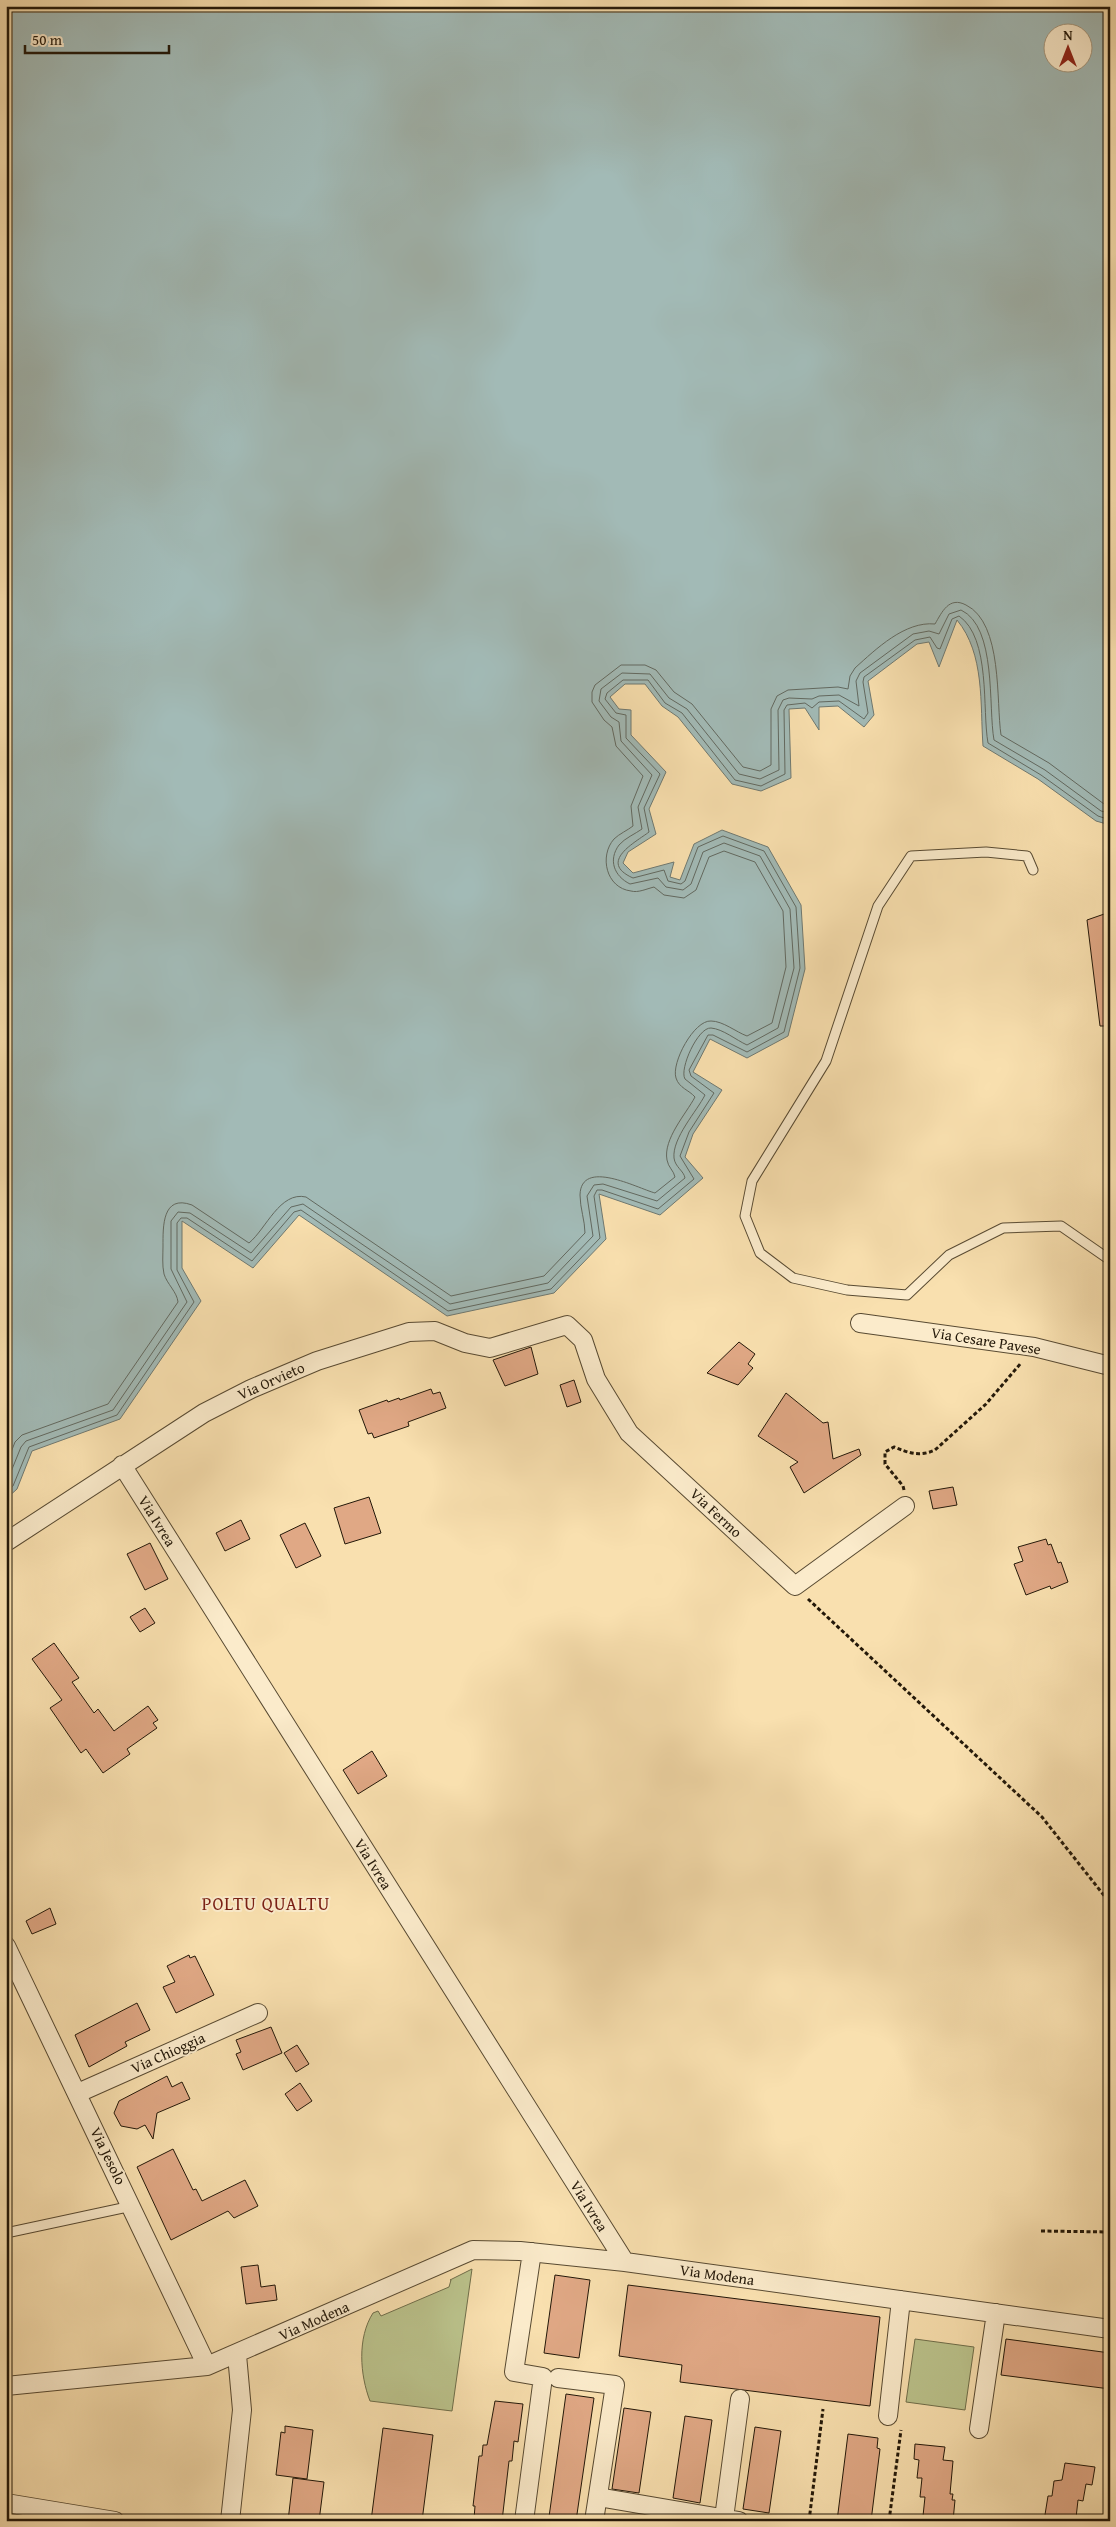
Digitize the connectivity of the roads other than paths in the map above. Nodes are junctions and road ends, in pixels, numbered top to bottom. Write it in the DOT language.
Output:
graph roads {
  1 [pos="1033,870"];
  2 [pos="1110,1260"];
  3 [pos="860,1323"];
  4 [pos="567,1326"];
  5 [pos="1110,1366"];
  6 [pos="122,1465"];
  7 [pos="905,1506"];
  8 [pos="6,1542"];
  9 [pos="6,1946"];
  10 [pos="258,2013"];
  11 [pos="78,2093"];
  12 [pos="132,2206"];
  13 [pos="6,2233"];
  14 [pos="532,2252"];
  15 [pos="625,2262"];
  16 [pos="901,2300"];
  17 [pos="996,2313"];
  18 [pos="1110,2329"];
  19 [pos="237,2355"];
  20 [pos="207,2366"];
  21 [pos="558,2378"];
  22 [pos="6,2386"];
  23 [pos="740,2399"];
  24 [pos="894,2422"];
  25 [pos="979,2429"];
  26 [pos="598,2497"];
  27 [pos="12,2504"];
  28 [pos="731,2519"];
  29 [pos="116,2521"];
  30 [pos="230,2521"];
  31 [pos="524,2521"];
  32 [pos="594,2521"];
  1 -- 2 [label="lane"];
  3 -- 5 [label="street, Via Cesare Pavese"];
  4 -- 6 [label="street, Via Orvieto"];
  4 -- 7 [label="street, Via Fermo"];
  6 -- 8 [label="street, Via Orvieto"];
  6 -- 15 [label="street, Via Ivrea"];
  9 -- 11 [label="street, Via Jesolo"];
  10 -- 11 [label="street, Via Chioggia"];
  11 -- 12 [label="street, Via Jesolo"];
  12 -- 13 [label="lane"];
  12 -- 20 [label="street, Via Jesolo"];
  14 -- 15 [label="street, Via Modena"];
  14 -- 19 [label="street, Via Modena"];
  14 -- 31 [label="street"];
  15 -- 16 [label="street, Via Modena"];
  16 -- 17 [label="street, Via Modena"];
  16 -- 24 [label="street"];
  17 -- 18 [label="street, Via Modena"];
  17 -- 25 [label="street"];
  19 -- 20 [label="street, Via Modena"];
  19 -- 30 [label="street"];
  20 -- 22 [label="street, Via Modena"];
  21 -- 26 [label="street"];
  23 -- 28 [label="street"];
  26 -- 28 [label="street"];
  26 -- 32 [label="street"];
  27 -- 29 [label="street"];
}
